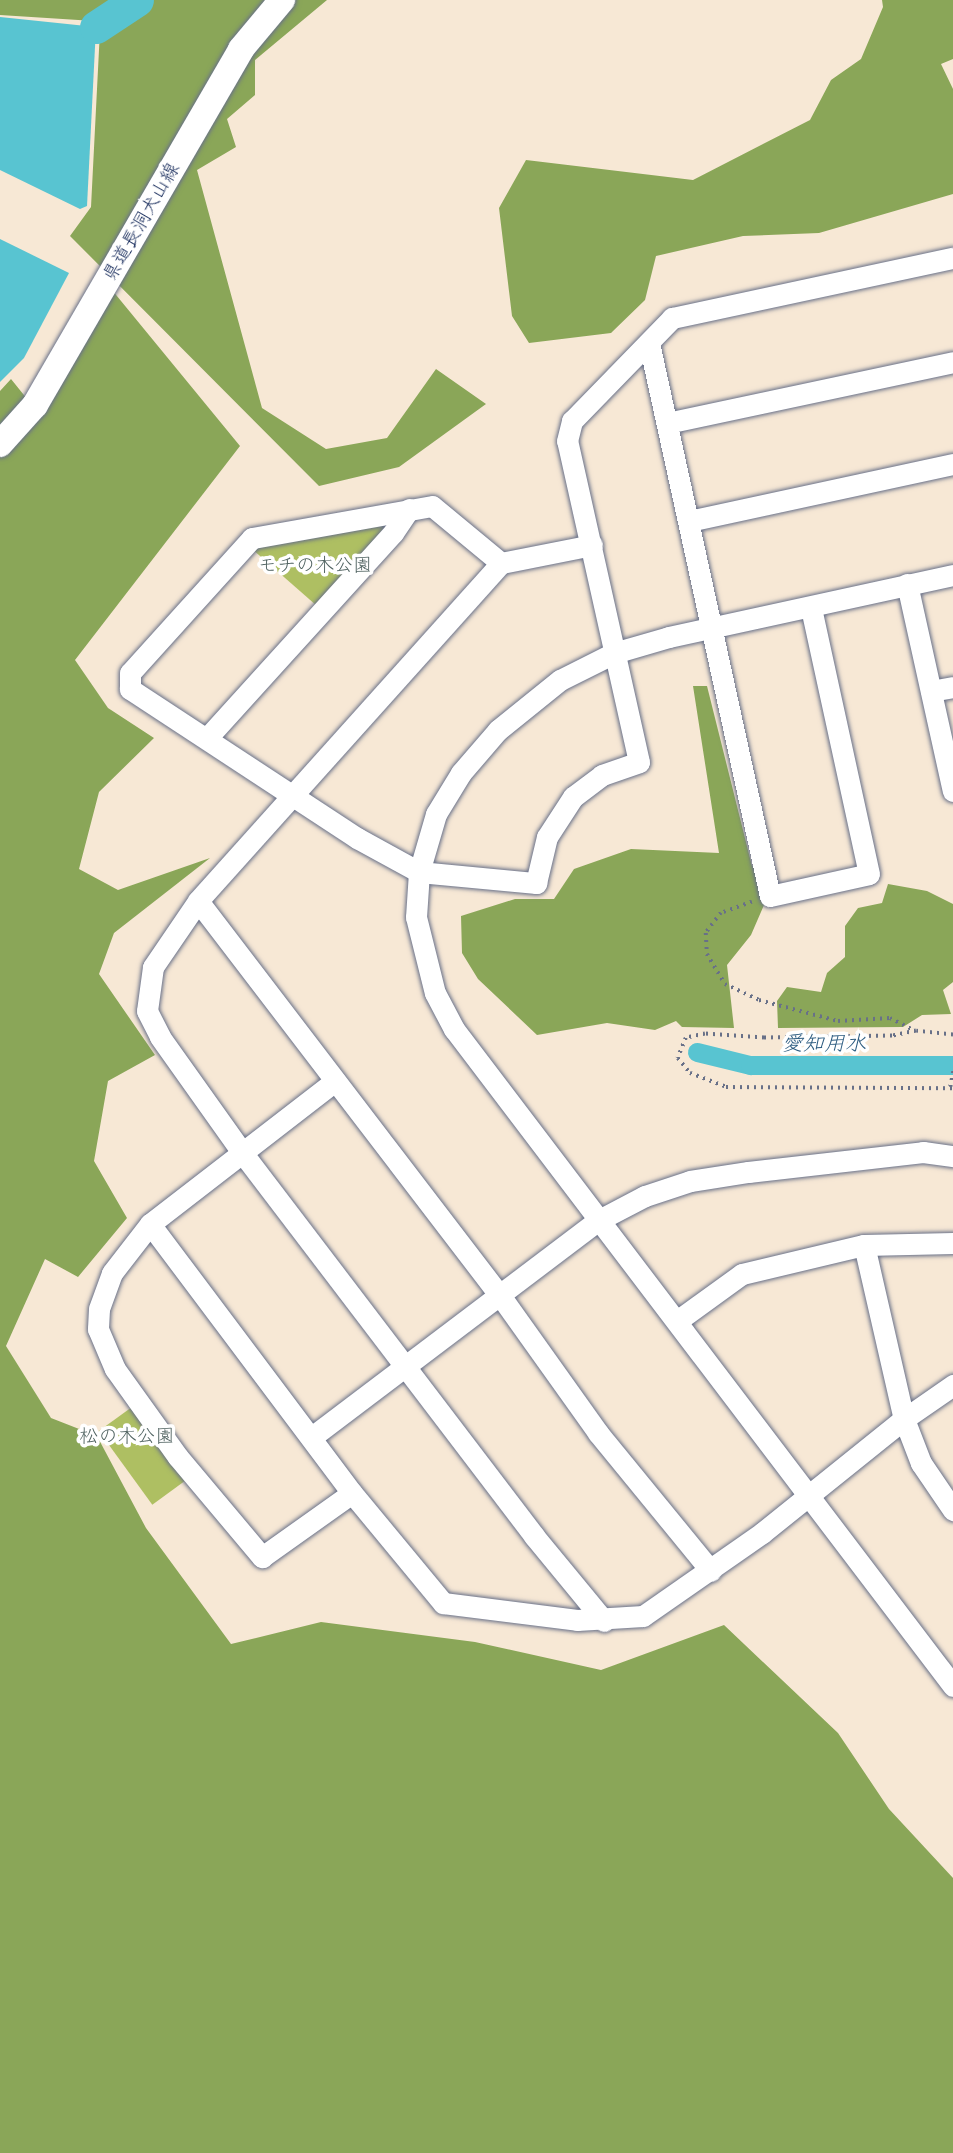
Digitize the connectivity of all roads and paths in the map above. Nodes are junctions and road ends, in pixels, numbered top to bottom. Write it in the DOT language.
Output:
graph roads {
  1 [pos="282,0"];
  2 [pos="953,258"];
  3 [pos="649,343"];
  4 [pos="953,362"];
  5 [pos="667,423"];
  6 [pos="0,444"];
  7 [pos="953,464"];
  8 [pos="409,509"];
  9 [pos="689,521"];
  10 [pos="592,545"];
  11 [pos="501,563"];
  12 [pos="953,575"];
  13 [pos="907,584"];
  14 [pos="810,607"];
  15 [pos="710,628"];
  16 [pos="614,653"];
  17 [pos="953,687"];
  18 [pos="931,691"];
  19 [pos="207,738"];
  20 [pos="953,790"];
  21 [pos="295,796"];
  22 [pos="419,873"];
  23 [pos="770,896"];
  24 [pos="198,901"];
  25 [pos="916,1031"];
  26 [pos="953,1035"];
  27 [pos="953,1071"];
  28 [pos="335,1081"];
  29 [pos="952,1087"];
  30 [pos="244,1155"];
  31 [pos="953,1156"];
  32 [pos="599,1220"];
  33 [pos="150,1224"];
  34 [pos="953,1243"];
  35 [pos="864,1245"];
  36 [pos="499,1294"];
  37 [pos="677,1321"];
  38 [pos="405,1367"];
  39 [pos="953,1385"];
  40 [pos="904,1419"];
  41 [pos="313,1436"];
  42 [pos="352,1493"];
  43 [pos="810,1495"];
  44 [pos="952,1508"];
  45 [pos="711,1571"];
  46 [pos="604,1621"];
  47 [pos="953,1686"];
  1 -- 6 [label="main road, 県道長洞犬山線"];
  2 -- 3 [label="street"];
  3 -- 5 [label="street"];
  3 -- 10 [label="street"];
  4 -- 5 [label="street"];
  5 -- 9 [label="street"];
  7 -- 9 [label="street"];
  8 -- 11 [label="street"];
  8 -- 19 [label="street"];
  8 -- 19 [label="street"];
  9 -- 15 [label="street"];
  10 -- 11 [label="street"];
  10 -- 16 [label="street"];
  11 -- 21 [label="street"];
  12 -- 13 [label="street"];
  13 -- 14 [label="street"];
  13 -- 18 [label="street"];
  14 -- 15 [label="street"];
  14 -- 23 [label="street"];
  15 -- 16 [label="street"];
  15 -- 23 [label="street"];
  16 -- 22 [label="street"];
  16 -- 22 [label="street"];
  17 -- 18 [label="street"];
  18 -- 20 [label="street"];
  19 -- 21 [label="street"];
  21 -- 22 [label="street"];
  21 -- 24 [label="street"];
  22 -- 32 [label="street"];
  23 -- 25 [label="path"];
  24 -- 28 [label="street"];
  24 -- 30 [label="street"];
  25 -- 26 [label="path"];
  25 -- 29 [label="path"];
  27 -- 29 [label="path"];
  28 -- 30 [label="street"];
  28 -- 36 [label="street"];
  30 -- 33 [label="street"];
  30 -- 38 [label="street"];
  31 -- 32 [label="street"];
  32 -- 36 [label="street"];
  32 -- 37 [label="street"];
  33 -- 41 [label="street"];
  33 -- 42 [label="street"];
  34 -- 35 [label="street"];
  35 -- 37 [label="street"];
  35 -- 40 [label="street"];
  36 -- 38 [label="street"];
  36 -- 45 [label="street"];
  37 -- 43 [label="street"];
  38 -- 41 [label="street"];
  38 -- 46 [label="street"];
  39 -- 40 [label="street"];
  40 -- 43 [label="street"];
  40 -- 44 [label="street"];
  41 -- 42 [label="street"];
  42 -- 46 [label="street"];
  43 -- 45 [label="street"];
  43 -- 47 [label="street"];
  45 -- 46 [label="street"];
}
